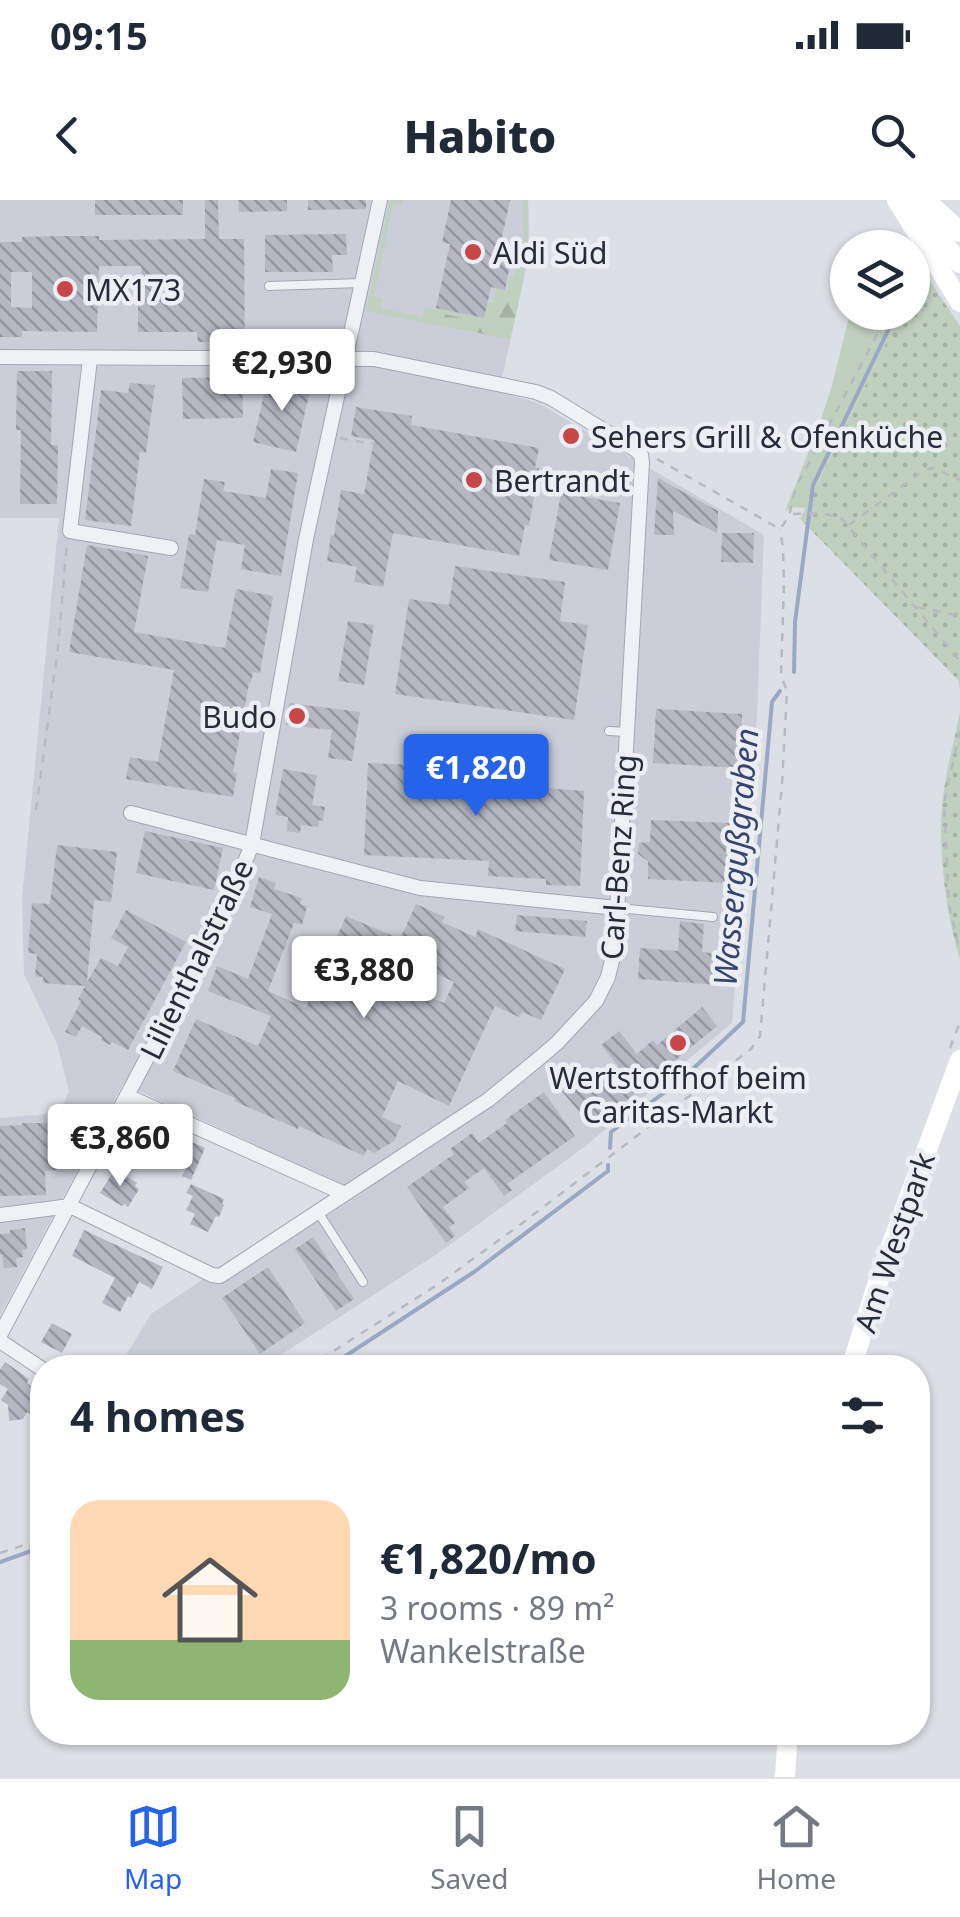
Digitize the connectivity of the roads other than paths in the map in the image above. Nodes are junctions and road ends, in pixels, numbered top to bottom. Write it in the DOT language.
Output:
graph roads {
  1 [pos="380,200"];
  2 [pos="897,200"];
  3 [pos="907,200"];
  4 [pos="926,200"];
  5 [pos="960,232"];
  6 [pos="960,263"];
  7 [pos="362,283"];
  8 [pos="268,286"];
  9 [pos="960,302"];
  10 [pos="0,357"];
  11 [pos="346,358"];
  12 [pos="90,359"];
  13 [pos="171,548"];
  14 [pos="609,730"];
  15 [pos="628,732"];
  16 [pos="132,813"];
  17 [pos="252,844"];
  18 [pos="617,908"];
  19 [pos="714,917"];
  20 [pos="960,1060"];
  21 [pos="127,1096"];
  22 [pos="345,1194"];
  23 [pos="70,1206"];
  24 [pos="318,1212"];
  25 [pos="0,1215"];
  26 [pos="363,1282"];
  27 [pos="0,1338"];
  28 [pos="855,1355"];
  29 [pos="30,1360"];
  30 [pos="787,1745"];
  31 [pos="785,1777"];
  1 -- 7 [label="street, Lilienthalstraße"];
  2 -- 9 [label="main road"];
  3 -- 6 [label="main road"];
  4 -- 5 [label="main road"];
  7 -- 8 [label="lane"];
  7 -- 11 [label="street, Lilienthalstraße"];
  10 -- 12 [label="street"];
  11 -- 12 [label="street"];
  11 -- 15 [label="street, Carl-Benz Ring"];
  11 -- 17 [label="street, Lilienthalstraße"];
  12 -- 13 [label="street"];
  14 -- 15 [label="lane"];
  15 -- 18 [label="street, Carl-Benz Ring"];
  16 -- 17 [label="street"];
  17 -- 18 [label="street"];
  17 -- 21 [label="street, Lilienthalstraße"];
  18 -- 19 [label="lane"];
  18 -- 22 [label="street, Carl-Benz Ring"];
  20 -- 28 [label="main road, Am Westpark"];
  21 -- 22 [label="street"];
  21 -- 23 [label="street, Lilienthalstraße"];
  22 -- 24 [label="street, Carl-Benz Ring"];
  23 -- 24 [label="street, Carl-Benz Ring"];
  23 -- 25 [label="street"];
  23 -- 27 [label="street, Lilienthalstraße"];
  24 -- 26 [label="lane"];
  27 -- 29 [label="street, Lilienthalstraße"];
  30 -- 31 [label="main road"];
}
